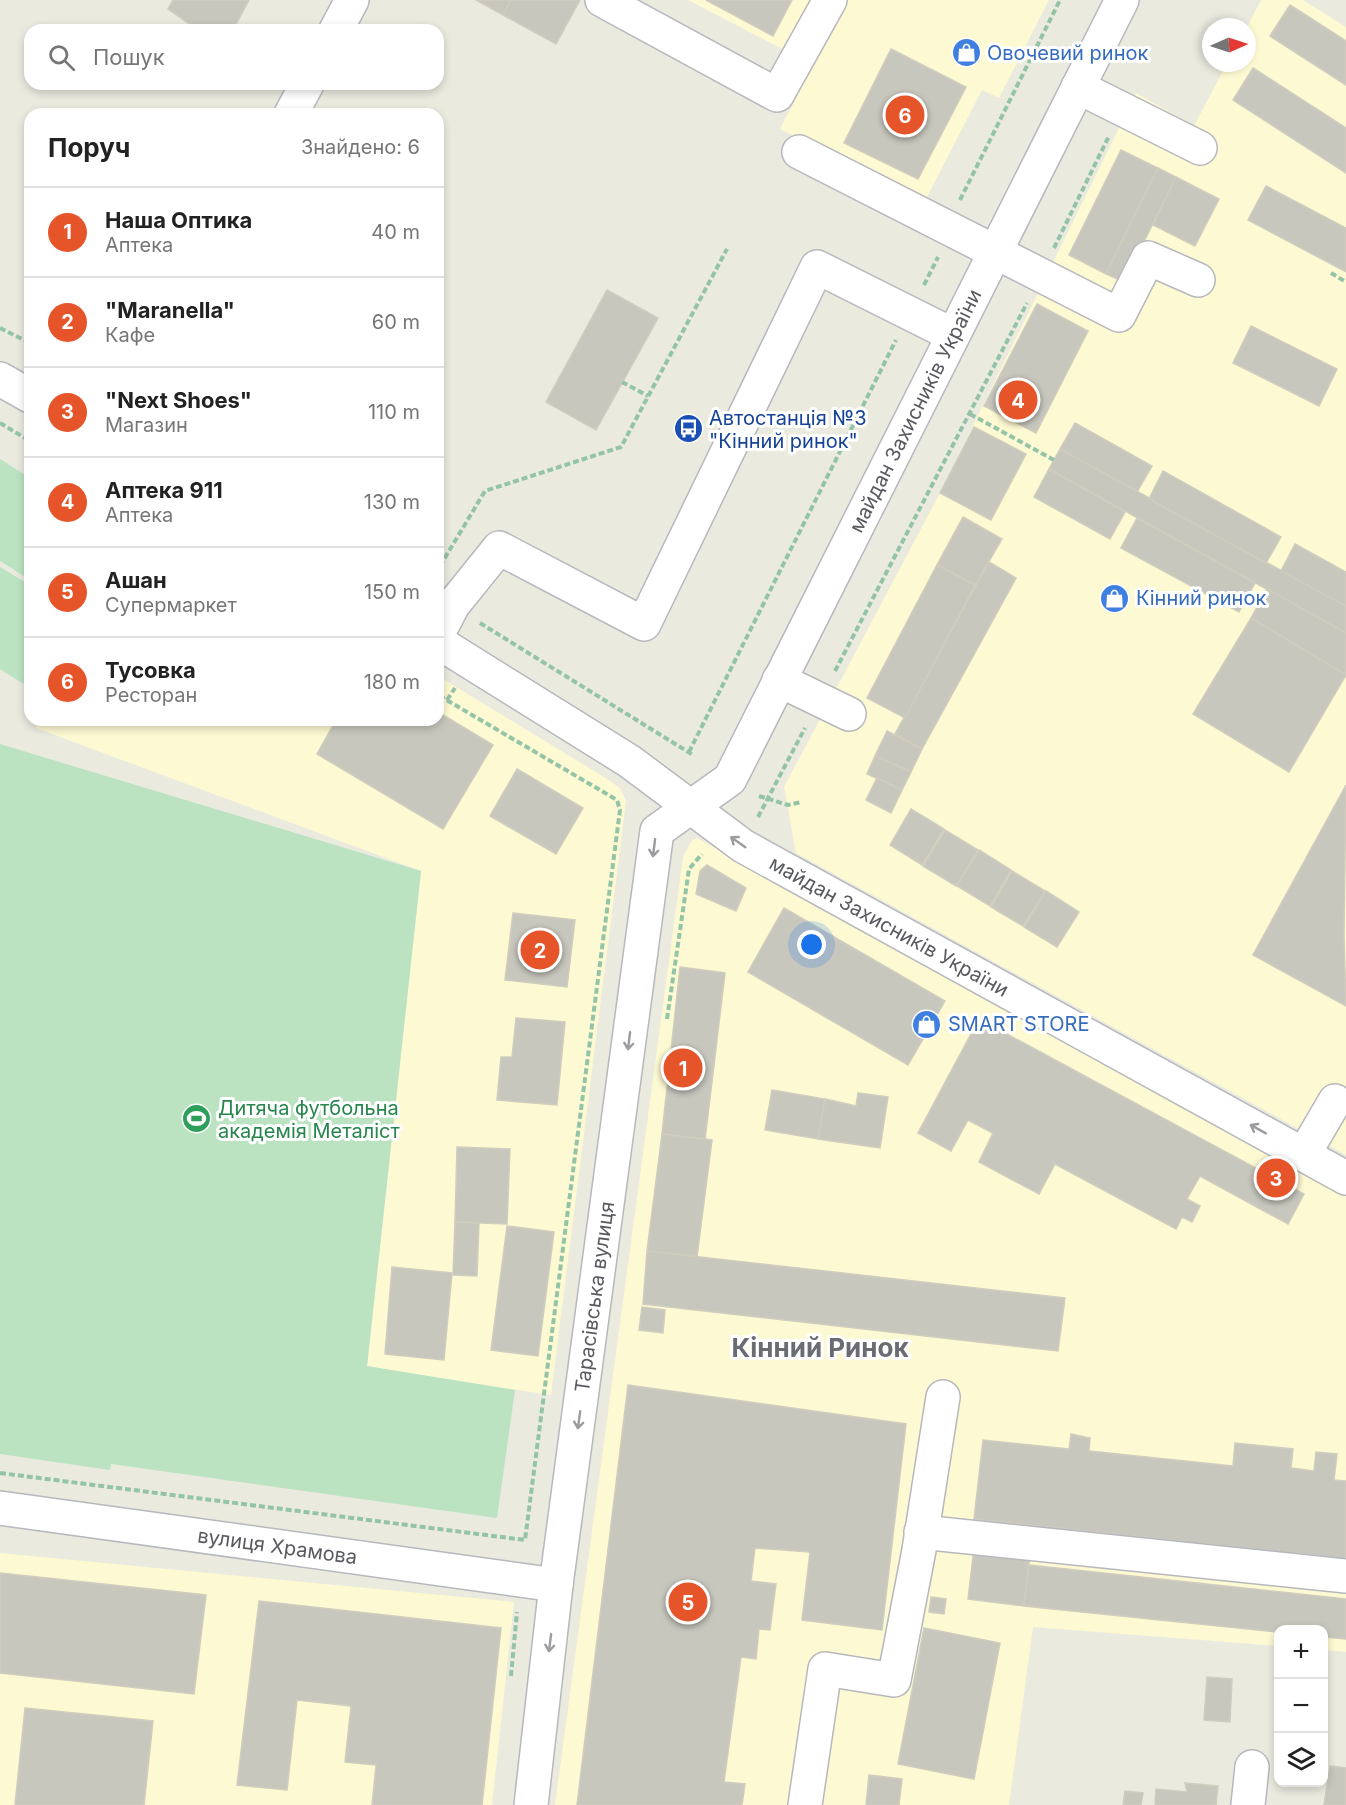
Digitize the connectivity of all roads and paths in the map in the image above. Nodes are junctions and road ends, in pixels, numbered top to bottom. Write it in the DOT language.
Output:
graph roads {
  1 [pos="352,0"];
  2 [pos="602,0"];
  3 [pos="830,0"];
  4 [pos="1060,0"];
  5 [pos="1122,0"];
  6 [pos="339,24"];
  7 [pos="1078,87"];
  8 [pos="304,90"];
  9 [pos="294,108"];
  10 [pos="1114,128"];
  11 [pos="1200,148"];
  12 [pos="799,152"];
  13 [pos="946,228"];
  14 [pos="727,249"];
  15 [pos="994,253"];
  16 [pos="1331,273"];
  17 [pos="1041,277"];
  18 [pos="1198,280"];
  19 [pos="1346,282"];
  20 [pos="910,314"];
  21 [pos="0,328"];
  22 [pos="953,335"];
  23 [pos="24,340"];
  24 [pos="0,379"];
  25 [pos="622,382"];
  26 [pos="24,393"];
  27 [pos="648,396"];
  28 [pos="970,414"];
  29 [pos="0,423"];
  30 [pos="24,437"];
  31 [pos="1054,460"];
  32 [pos="444,560"];
  33 [pos="472,617"];
  34 [pos="444,622"];
  35 [pos="444,646"];
  36 [pos="779,680"];
  37 [pos="456,687"];
  38 [pos="444,698"];
  39 [pos="447,700"];
  40 [pos="834,707"];
  41 [pos="759,796"];
  42 [pos="767,800"];
  43 [pos="802,802"];
  44 [pos="690,807"];
  45 [pos="757,818"];
  46 [pos="710,851"];
  47 [pos="666,1022"];
  48 [pos="1335,1101"];
  49 [pos="1304,1155"];
  50 [pos="1342,1166"];
  51 [pos="943,1397"];
  52 [pos="0,1473"];
  53 [pos="0,1508"];
  54 [pos="921,1532"];
  55 [pos="1346,1576"];
  56 [pos="556,1585"];
  57 [pos="1252,1767"];
  58 [pos="531,1805"];
  59 [pos="805,1805"];
  60 [pos="1248,1805"];
  1 -- 6 [label="street"];
  2 -- 3 [label="street"];
  4 -- 13 [label="path"];
  5 -- 7 [label="street, майдан Захисників України"];
  7 -- 11 [label="street"];
  7 -- 15 [label="street, майдан Захисників України"];
  8 -- 9 [label="street"];
  10 -- 17 [label="path"];
  12 -- 13 [label="street"];
  13 -- 15 [label="street"];
  13 -- 20 [label="path"];
  14 -- 27 [label="path"];
  15 -- 17 [label="street"];
  15 -- 22 [label="street, майдан Захисників України"];
  16 -- 19 [label="path"];
  17 -- 18 [label="street"];
  17 -- 28 [label="path"];
  20 -- 22 [label="street"];
  20 -- 33 [label="path"];
  20 -- 34 [label="street"];
  21 -- 23 [label="path"];
  22 -- 36 [label="street, майдан Захисників України"];
  24 -- 26 [label="street"];
  25 -- 27 [label="path"];
  27 -- 32 [label="path"];
  28 -- 31 [label="path"];
  28 -- 40 [label="path"];
  29 -- 30 [label="path"];
  35 -- 44 [label="street, майдан Захисників України"];
  36 -- 40 [label="street"];
  36 -- 44 [label="street, майдан Захисників України"];
  37 -- 39 [label="path"];
  38 -- 39 [label="path"];
  39 -- 52 [label="path"];
  40 -- 42 [label="path"];
  41 -- 42 [label="path"];
  42 -- 43 [label="path"];
  42 -- 45 [label="path"];
  49 -- 44 [label="street, майдан Захисників України, one-way"];
  44 -- 56 [label="street, Тарасівська вулиця, one-way"];
  46 -- 47 [label="path"];
  48 -- 49 [label="street"];
  49 -- 50 [label="street, майдан Захисників України"];
  51 -- 54 [label="street"];
  53 -- 56 [label="street, вулиця Храмова"];
  54 -- 55 [label="street"];
  54 -- 59 [label="street"];
  56 -- 58 [label="street, Тарасівська вулиця, one-way"];
  57 -- 60 [label="street"];
}
